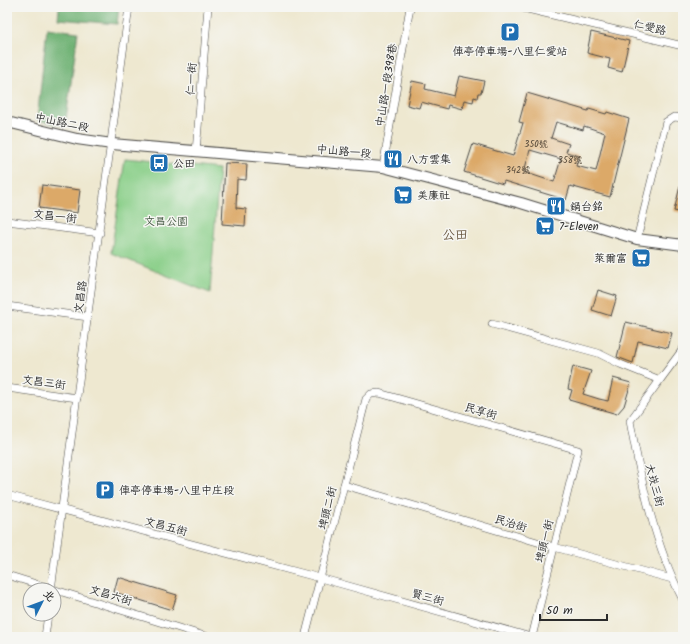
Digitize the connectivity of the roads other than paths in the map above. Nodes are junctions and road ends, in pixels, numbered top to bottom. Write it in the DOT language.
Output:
graph roads {
  1 [pos="129,7"];
  2 [pos="208,7"];
  3 [pos="410,7"];
  4 [pos="519,7"];
  5 [pos="683,46"];
  6 [pos="683,118"];
  7 [pos="7,122"];
  8 [pos="112,144"];
  9 [pos="196,152"];
  10 [pos="384,167"];
  11 [pos="7,221"];
  12 [pos="100,233"];
  13 [pos="637,239"];
  14 [pos="683,245"];
  15 [pos="7,306"];
  16 [pos="88,317"];
  17 [pos="492,324"];
  18 [pos="683,349"];
  19 [pos="660,380"];
  20 [pos="7,388"];
  21 [pos="379,393"];
  22 [pos="77,398"];
  23 [pos="578,450"];
  24 [pos="344,485"];
  25 [pos="7,495"];
  26 [pos="62,510"];
  27 [pos="554,547"];
  28 [pos="7,575"];
  29 [pos="320,578"];
  30 [pos="672,579"];
  31 [pos="29,582"];
  32 [pos="52,582"];
  33 [pos="62,592"];
  34 [pos="683,600"];
  35 [pos="47,622"];
  36 [pos="45,637"];
  37 [pos="208,637"];
  38 [pos="305,637"];
  39 [pos="532,637"];
  1 -- 8 [label="street, 文昌路"];
  2 -- 9 [label="street, 仁一街"];
  3 -- 10 [label="street, 中山路一段398巷"];
  4 -- 5 [label="street, 仁愛路"];
  6 -- 13 [label="street"];
  7 -- 8 [label="main road, 中山路二段"];
  8 -- 9 [label="main road, 中山路一段"];
  8 -- 12 [label="street, 文昌路"];
  9 -- 10 [label="main road, 中山路一段"];
  10 -- 13 [label="main road, 中山路一段"];
  11 -- 12 [label="street, 文昌一街"];
  12 -- 16 [label="street, 文昌路"];
  13 -- 14 [label="main road, 中山路一段"];
  15 -- 16 [label="street"];
  16 -- 22 [label="street, 文昌路"];
  17 -- 19 [label="street"];
  18 -- 19 [label="street, 大崁三街"];
  19 -- 30 [label="street, 大崁三街"];
  20 -- 22 [label="street, 文昌三街"];
  21 -- 23 [label="street, 民享街"];
  21 -- 24 [label="street, 埤頭二街"];
  22 -- 26 [label="street, 文昌路"];
  23 -- 27 [label="street, 埤頭一街"];
  24 -- 27 [label="street, 民治街"];
  24 -- 29 [label="street, 埤頭二街"];
  25 -- 26 [label="street, 文昌五街"];
  26 -- 29 [label="street, 文昌五街"];
  26 -- 32 [label="street, 文昌路"];
  27 -- 30 [label="street, 民治街"];
  27 -- 39 [label="street, 埤頭一街"];
  28 -- 31 [label="street, 文昌六街"];
  29 -- 38 [label="street, 埤頭二街"];
  29 -- 39 [label="street, 賢三街"];
  30 -- 34 [label="street, 大崁三街"];
  33 -- 37 [label="street, 文昌六街"];
  35 -- 36 [label="street"];
}
